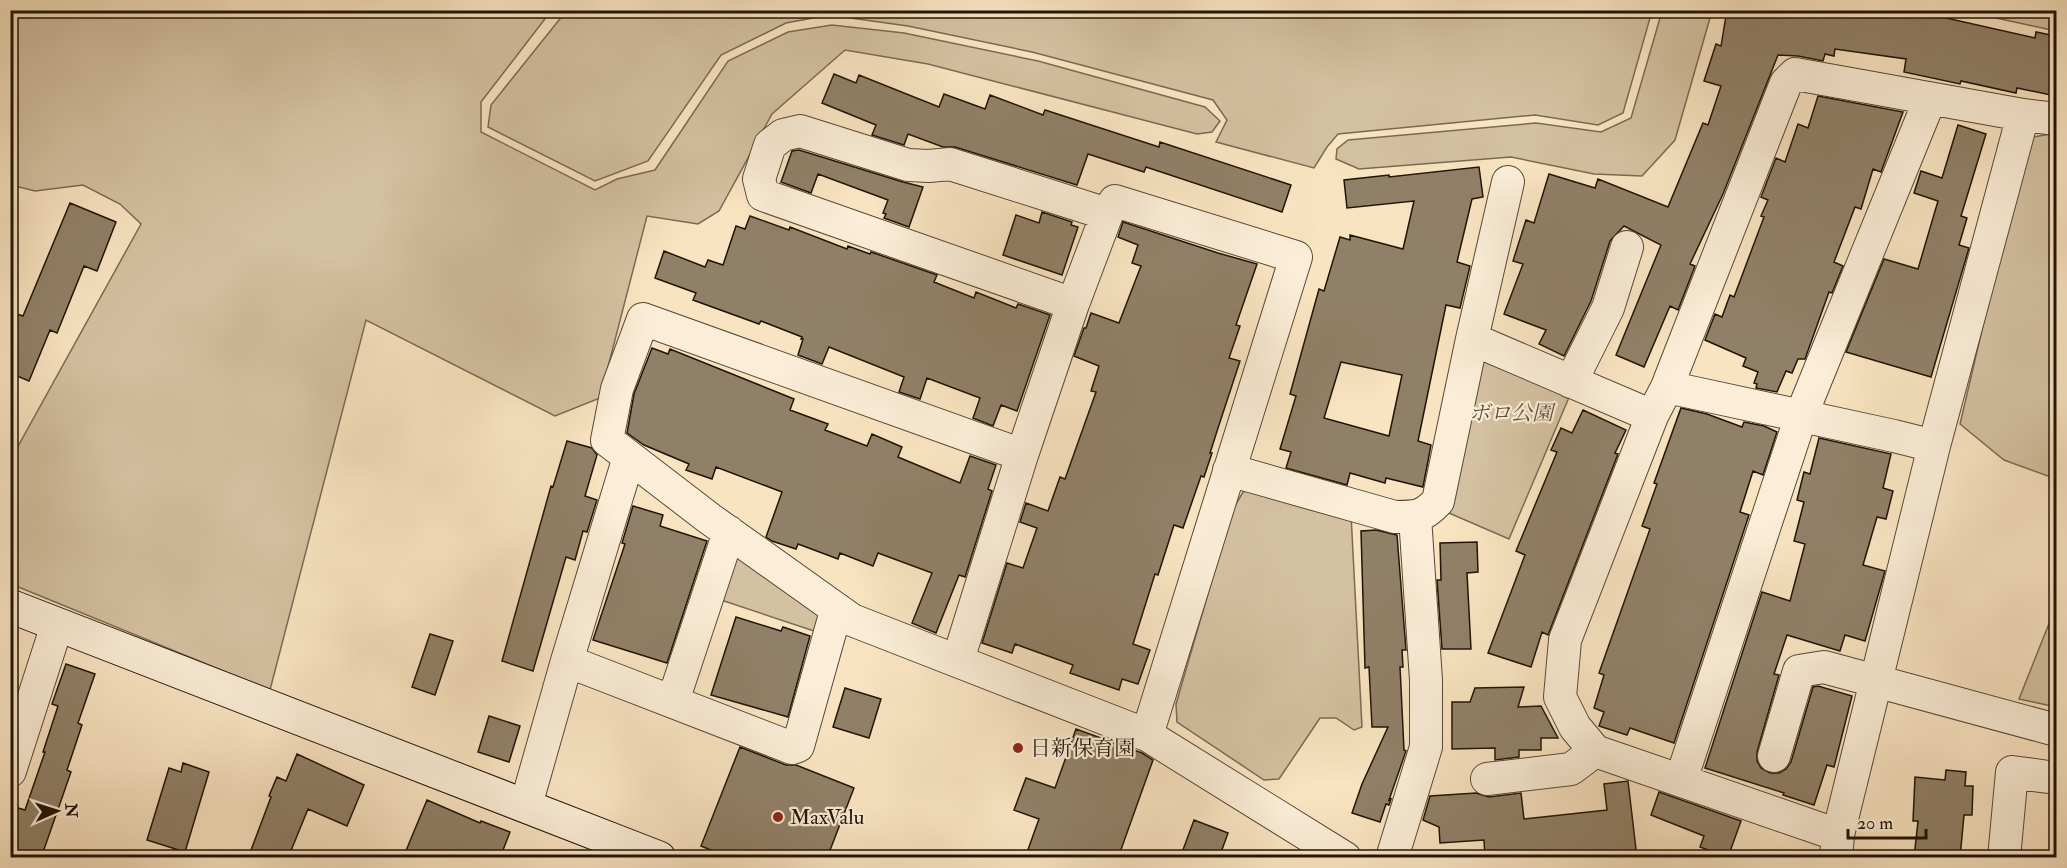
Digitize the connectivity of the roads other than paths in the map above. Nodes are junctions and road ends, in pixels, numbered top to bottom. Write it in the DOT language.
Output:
graph roads {
  1 [pos="1930,99"];
  2 [pos="2023,115"];
  3 [pos="2056,119"];
  4 [pos="1508,182"];
  5 [pos="1107,214"];
  6 [pos="1627,248"];
  7 [pos="1073,304"];
  8 [pos="1472,339"];
  9 [pos="1571,382"];
  10 [pos="1666,387"];
  11 [pos="1652,416"];
  12 [pos="1802,416"];
  13 [pos="1934,446"];
  14 [pos="1022,455"];
  15 [pos="629,457"];
  16 [pos="1229,470"];
  17 [pos="1415,517"];
  18 [pos="729,532"];
  19 [pos="10,606"];
  20 [pos="836,611"];
  21 [pos="57,625"];
  22 [pos="958,660"];
  23 [pos="567,661"];
  24 [pos="1875,682"];
  25 [pos="673,701"];
  26 [pos="2056,730"];
  27 [pos="1147,735"];
  28 [pos="1594,752"];
  29 [pos="1774,756"];
  30 [pos="10,771"];
  31 [pos="2056,778"];
  32 [pos="1487,779"];
  33 [pos="1681,780"];
  34 [pos="526,806"];
  35 [pos="1837,846"];
  36 [pos="659,858"];
  37 [pos="1345,858"];
  38 [pos="1392,858"];
  39 [pos="2004,858"];
  1 -- 2 [label="street"];
  1 -- 10 [label="street"];
  1 -- 12 [label="street"];
  2 -- 3 [label="street"];
  2 -- 13 [label="street"];
  4 -- 8 [label="street"];
  5 -- 7 [label="street"];
  5 -- 7 [label="street"];
  5 -- 16 [label="street"];
  6 -- 9 [label="street"];
  7 -- 14 [label="street"];
  8 -- 9 [label="street"];
  8 -- 17 [label="street"];
  9 -- 11 [label="street"];
  10 -- 11 [label="street"];
  10 -- 12 [label="street"];
  11 -- 28 [label="street"];
  12 -- 13 [label="street"];
  12 -- 33 [label="street"];
  13 -- 24 [label="street"];
  14 -- 15 [label="street"];
  14 -- 22 [label="street"];
  15 -- 18 [label="street"];
  15 -- 23 [label="street"];
  16 -- 17 [label="street"];
  16 -- 27 [label="street"];
  17 -- 38 [label="street"];
  18 -- 20 [label="street"];
  18 -- 25 [label="street"];
  19 -- 21 [label="street"];
  20 -- 22 [label="street"];
  20 -- 25 [label="street"];
  21 -- 30 [label="street"];
  21 -- 34 [label="street"];
  22 -- 27 [label="street"];
  23 -- 25 [label="street"];
  23 -- 34 [label="street"];
  24 -- 26 [label="street"];
  24 -- 29 [label="street"];
  24 -- 35 [label="street"];
  27 -- 37 [label="street"];
  28 -- 32 [label="street"];
  28 -- 33 [label="street"];
  31 -- 39 [label="street"];
  33 -- 35 [label="street"];
  34 -- 36 [label="street"];
}
